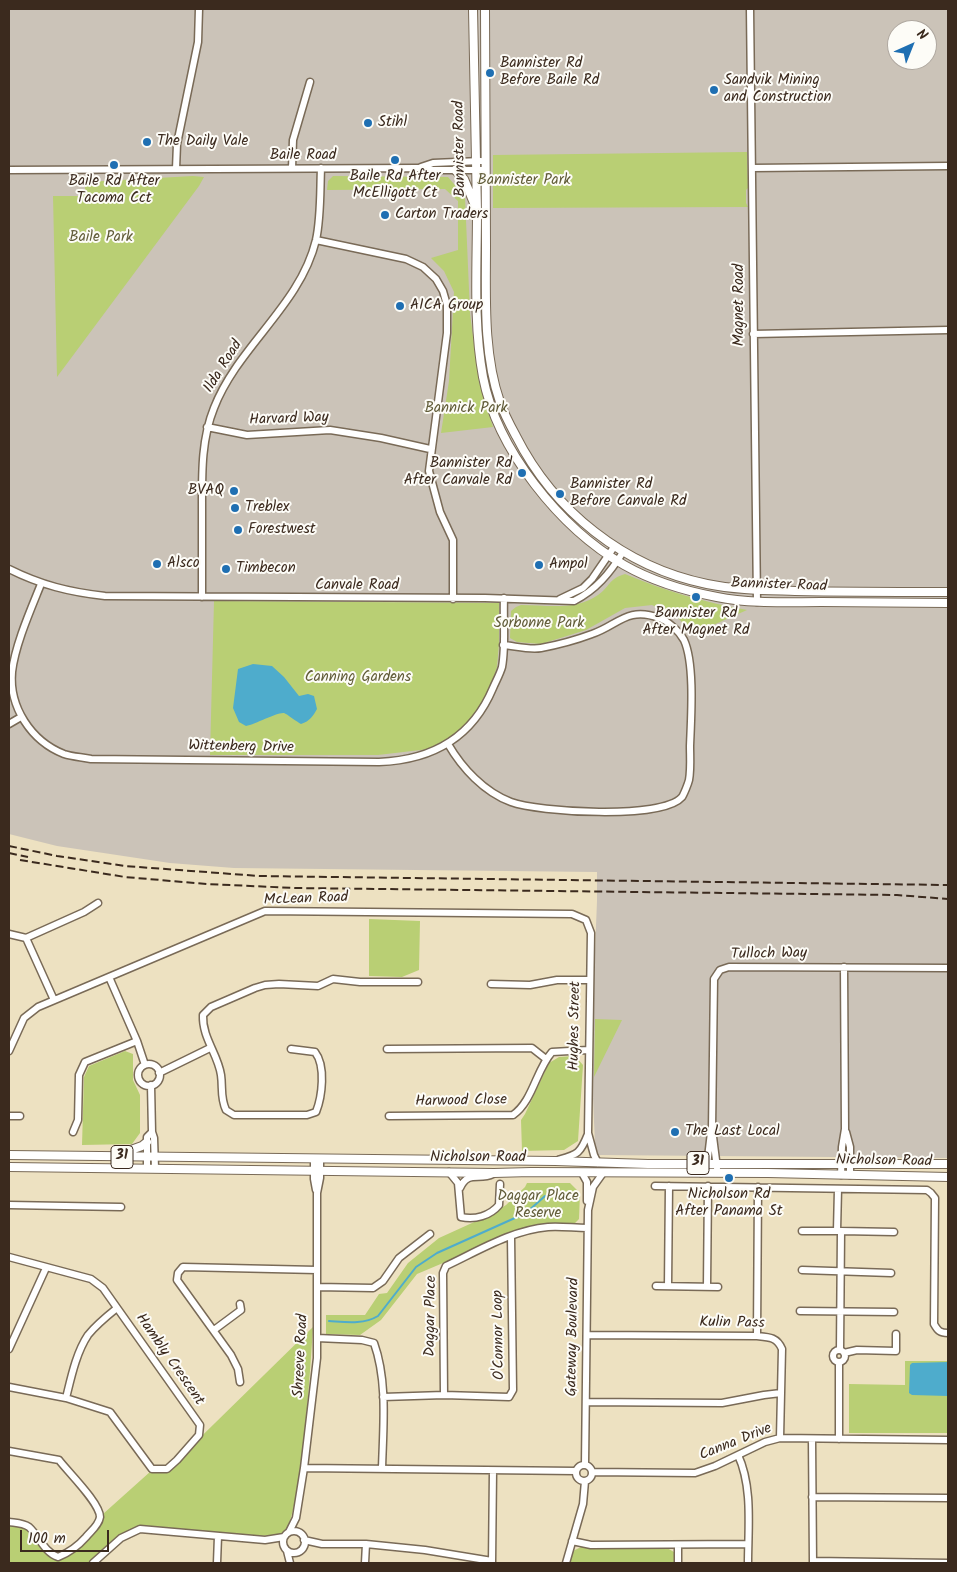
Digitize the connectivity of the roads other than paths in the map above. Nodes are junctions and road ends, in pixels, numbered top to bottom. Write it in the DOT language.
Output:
graph roads {
  1 [pos="199,9"];
  2 [pos="473,9"];
  3 [pos="485,9"];
  4 [pos="750,9"];
  5 [pos="310,82"];
  6 [pos="485,160"];
  7 [pos="475,161"];
  8 [pos="948,166"];
  9 [pos="292,168"];
  10 [pos="321,168"];
  11 [pos="418,168"];
  12 [pos="752,168"];
  13 [pos="176,169"];
  14 [pos="9,170"];
  15 [pos="455,170"];
  16 [pos="475,170"];
  17 [pos="485,170"];
  18 [pos="477,209"];
  19 [pos="316,240"];
  20 [pos="948,330"];
  21 [pos="753,334"];
  22 [pos="207,427"];
  23 [pos="430,449"];
  24 [pos="614,547"];
  25 [pos="623,552"];
  26 [pos="608,555"];
  27 [pos="617,561"];
  28 [pos="9,569"];
  29 [pos="41,584"];
  30 [pos="756,590"];
  31 [pos="948,592"];
  32 [pos="202,597"];
  33 [pos="504,598"];
  34 [pos="453,599"];
  35 [pos="559,600"];
  36 [pos="757,602"];
  37 [pos="948,603"];
  38 [pos="503,645"];
  39 [pos="22,717"];
  40 [pos="9,724"];
  41 [pos="448,744"];
  42 [pos="98,903"];
  43 [pos="586,920"];
  44 [pos="9,934"];
  45 [pos="26,938"];
  46 [pos="844,967"];
  47 [pos="948,968"];
  48 [pos="109,977"];
  49 [pos="589,980"];
  50 [pos="418,982"];
  51 [pos="491,984"];
  52 [pos="54,1000"];
  53 [pos="137,1041"];
  54 [pos="210,1048"];
  55 [pos="290,1049"];
  56 [pos="387,1049"];
  57 [pos="588,1050"];
  58 [pos="9,1051"];
  59 [pos="546,1059"];
  60 [pos="145,1065"];
  61 [pos="160,1073"];
  62 [pos="151,1085"];
  63 [pos="9,1116"];
  64 [pos="20,1116"];
  65 [pos="389,1116"];
  66 [pos="845,1128"];
  67 [pos="73,1132"];
  68 [pos="152,1132"];
  69 [pos="588,1133"];
  70 [pos="147,1142"];
  71 [pos="9,1155"];
  72 [pos="113,1157"];
  73 [pos="146,1158"];
  74 [pos="155,1158"];
  75 [pos="317,1159"];
  76 [pos="480,1161"];
  77 [pos="555,1161"];
  78 [pos="598,1163"];
  79 [pos="712,1163"];
  80 [pos="841,1164"];
  81 [pos="850,1164"];
  82 [pos="948,1164"];
  83 [pos="9,1167"];
  84 [pos="23,1167"];
  85 [pos="147,1168"];
  86 [pos="155,1168"];
  87 [pos="9,1170"];
  88 [pos="317,1170"];
  89 [pos="449,1172"];
  90 [pos="494,1173"];
  91 [pos="515,1173"];
  92 [pos="582,1173"];
  93 [pos="603,1173"];
  94 [pos="701,1173"];
  95 [pos="720,1174"];
  96 [pos="841,1175"];
  97 [pos="850,1175"];
  98 [pos="948,1177"];
  99 [pos="500,1184"];
  100 [pos="655,1186"];
  101 [pos="669,1186"];
  102 [pos="708,1186"];
  103 [pos="758,1187"];
  104 [pos="459,1188"];
  105 [pos="838,1189"];
  106 [pos="9,1205"];
  107 [pos="121,1207"];
  108 [pos="588,1210"];
  109 [pos="587,1228"];
  110 [pos="802,1231"];
  111 [pos="839,1231"];
  112 [pos="894,1232"];
  113 [pos="430,1234"];
  114 [pos="511,1237"];
  115 [pos="9,1257"];
  116 [pos="46,1268"];
  117 [pos="317,1270"];
  118 [pos="802,1270"];
  119 [pos="841,1272"];
  120 [pos="890,1273"];
  121 [pos="656,1286"];
  122 [pos="668,1286"];
  123 [pos="706,1286"];
  124 [pos="317,1287"];
  125 [pos="718,1287"];
  126 [pos="240,1304"];
  127 [pos="117,1308"];
  128 [pos="800,1311"];
  129 [pos="840,1311"];
  130 [pos="894,1312"];
  131 [pos="214,1330"];
  132 [pos="948,1333"];
  133 [pos="896,1334"];
  134 [pos="587,1335"];
  135 [pos="757,1336"];
  136 [pos="317,1338"];
  137 [pos="9,1349"];
  138 [pos="842,1352"];
  139 [pos="840,1362"];
  140 [pos="240,1382"];
  141 [pos="9,1387"];
  142 [pos="781,1393"];
  143 [pos="444,1395"];
  144 [pos="383,1397"];
  145 [pos="66,1398"];
  146 [pos="586,1402"];
  147 [pos="780,1438"];
  148 [pos="812,1439"];
  149 [pos="839,1439"];
  150 [pos="948,1440"];
  151 [pos="9,1451"];
  152 [pos="738,1455"];
  153 [pos="585,1465"];
  154 [pos="304,1468"];
  155 [pos="382,1469"];
  156 [pos="493,1471"];
  157 [pos="576,1471"];
  158 [pos="592,1472"];
  159 [pos="585,1481"];
  160 [pos="812,1497"];
  161 [pos="948,1498"];
  162 [pos="296,1518"];
  163 [pos="9,1522"];
  164 [pos="300,1533"];
  165 [pos="287,1534"];
  166 [pos="218,1536"];
  167 [pos="265,1540"];
  168 [pos="304,1540"];
  169 [pos="572,1541"];
  170 [pos="322,1544"];
  171 [pos="366,1544"];
  172 [pos="747,1544"];
  173 [pos="678,1545"];
  174 [pos="285,1548"];
  175 [pos="300,1550"];
  176 [pos="492,1562"];
  177 [pos="813,1562"];
  178 [pos="93,1563"];
  179 [pos="217,1563"];
  180 [pos="291,1563"];
  181 [pos="365,1563"];
  182 [pos="566,1563"];
  183 [pos="678,1563"];
  184 [pos="748,1563"];
  185 [pos="938,1563"];
  186 [pos="948,1563"];
  1 -- 13 [label="street"];
  2 -- 7 [label="main road, Bannister Road"];
  3 -- 6 [label="main road, Bannister Road"];
  4 -- 12 [label="street, Magnet Road"];
  5 -- 9 [label="street"];
  6 -- 7 [label="street, Baile Road"];
  6 -- 17 [label="main road, Bannister Road"];
  7 -- 11 [label="street, Baile Road"];
  7 -- 16 [label="main road, Bannister Road"];
  8 -- 12 [label="street"];
  9 -- 10 [label="street, Baile Road"];
  9 -- 13 [label="street, Baile Road"];
  10 -- 11 [label="street, Baile Road"];
  10 -- 19 [label="street, Ilda Road"];
  11 -- 15 [label="street, Baile Road"];
  12 -- 21 [label="street, Magnet Road"];
  13 -- 14 [label="street, Baile Road"];
  15 -- 16 [label="street, Baile Road"];
  15 -- 18 [label="main road"];
  16 -- 17 [label="street, Baile Road"];
  16 -- 18 [label="main road, Bannister Road"];
  17 -- 24 [label="main road, Bannister Road"];
  18 -- 26 [label="main road, Bannister Road"];
  19 -- 22 [label="street, Ilda Road"];
  19 -- 23 [label="street"];
  20 -- 21 [label="street"];
  21 -- 30 [label="street, Magnet Road"];
  22 -- 23 [label="street, Harvard Way"];
  22 -- 32 [label="street, Ilda Road"];
  23 -- 34 [label="street"];
  24 -- 25 [label="main road, Bannister Road"];
  24 -- 26 [label="street, Canvale Road"];
  25 -- 27 [label="street, Canvale Road"];
  25 -- 30 [label="main road, Bannister Road"];
  26 -- 27 [label="main road, Bannister Road"];
  26 -- 35 [label="street, Canvale Road"];
  27 -- 35 [label="street, Canvale Road"];
  27 -- 36 [label="main road, Bannister Road"];
  28 -- 29 [label="street, Canvale Road"];
  29 -- 32 [label="street, Canvale Road"];
  29 -- 39 [label="street, Wittenberg Drive"];
  30 -- 31 [label="main road, Bannister Road"];
  30 -- 36 [label="street, Magnet Road"];
  32 -- 34 [label="street, Canvale Road"];
  33 -- 34 [label="street, Canvale Road"];
  33 -- 35 [label="street, Canvale Road"];
  33 -- 38 [label="street, Wittenberg Drive"];
  36 -- 37 [label="main road, Bannister Road"];
  38 -- 41 [label="street, Wittenberg Drive"];
  38 -- 41 [label="street"];
  39 -- 40 [label="street"];
  39 -- 41 [label="street, Wittenberg Drive"];
  42 -- 45 [label="street"];
  43 -- 48 [label="street, McLean Road"];
  43 -- 49 [label="street, Hughes Street"];
  44 -- 45 [label="street"];
  45 -- 52 [label="street"];
  46 -- 47 [label="street, Tulloch Way"];
  46 -- 66 [label="street"];
  46 -- 79 [label="street, Tulloch Way"];
  48 -- 52 [label="street, McLean Road"];
  48 -- 53 [label="street"];
  49 -- 51 [label="street"];
  49 -- 57 [label="street, Hughes Street"];
  50 -- 54 [label="street"];
  52 -- 58 [label="street, McLean Road"];
  53 -- 60 [label="street"];
  53 -- 67 [label="street"];
  54 -- 55 [label="street"];
  54 -- 61 [label="street"];
  56 -- 59 [label="street"];
  57 -- 59 [label="street"];
  57 -- 69 [label="street, Hughes Street"];
  59 -- 65 [label="street, Harwood Close"];
  60 -- 61 [label="street"];
  60 -- 62 [label="street"];
  61 -- 62 [label="street"];
  62 -- 68 [label="street"];
  63 -- 64 [label="street"];
  66 -- 80 [label="street"];
  66 -- 81 [label="street"];
  68 -- 70 [label="street"];
  68 -- 74 [label="street"];
  69 -- 77 [label="street"];
  69 -- 78 [label="street, Hughes Street"];
  70 -- 72 [label="main road"];
  70 -- 73 [label="street"];
  71 -- 72 [label="main road, Nicholson Road / 31"];
  72 -- 73 [label="main road, Nicholson Road / 31"];
  73 -- 74 [label="main road, Nicholson Road / 31"];
  73 -- 85 [label="street"];
  74 -- 75 [label="main road, Nicholson Road / 31"];
  74 -- 86 [label="street"];
  75 -- 76 [label="main road, Nicholson Road / 31"];
  75 -- 88 [label="street, Shreeve Road"];
  76 -- 77 [label="main road, Nicholson Road / 31"];
  76 -- 91 [label="main road"];
  77 -- 78 [label="main road, Nicholson Road / 31"];
  78 -- 79 [label="main road, Nicholson Road / 31"];
  79 -- 80 [label="main road, Nicholson Road / 31"];
  79 -- 94 [label="street, Tulloch Way"];
  79 -- 95 [label="street, Tulloch Way"];
  80 -- 81 [label="main road, Nicholson Road / 31"];
  80 -- 96 [label="street"];
  81 -- 82 [label="main road, Nicholson Road / 31"];
  81 -- 97 [label="street"];
  83 -- 84 [label="main road, Nicholson Road / 31"];
  84 -- 85 [label="main road, Nicholson Road / 31"];
  84 -- 87 [label="main road"];
  85 -- 86 [label="main road, Nicholson Road / 31"];
  86 -- 88 [label="main road, Nicholson Road / 31"];
  88 -- 89 [label="main road, Nicholson Road / 31"];
  88 -- 117 [label="street, Shreeve Road"];
  89 -- 90 [label="main road, Nicholson Road / 31"];
  89 -- 104 [label="street"];
  90 -- 91 [label="main road, Nicholson Road / 31"];
  90 -- 104 [label="street"];
  91 -- 92 [label="main road, Nicholson Road / 31"];
  92 -- 93 [label="main road, Nicholson Road / 31"];
  92 -- 108 [label="street, Gateway Boulevard"];
  93 -- 94 [label="main road, Nicholson Road / 31"];
  93 -- 108 [label="street, Gateway Boulevard"];
  94 -- 95 [label="main road, Nicholson Road / 31"];
  95 -- 96 [label="main road, Nicholson Road / 31"];
  96 -- 97 [label="main road, Nicholson Road / 31"];
  97 -- 98 [label="main road, Nicholson Road / 31"];
  99 -- 104 [label="street"];
  100 -- 101 [label="street"];
  101 -- 102 [label="street"];
  101 -- 122 [label="street"];
  102 -- 103 [label="street"];
  102 -- 123 [label="street"];
  103 -- 105 [label="street"];
  103 -- 135 [label="street"];
  105 -- 111 [label="street"];
  105 -- 132 [label="street"];
  106 -- 107 [label="street"];
  108 -- 109 [label="street, Gateway Boulevard"];
  109 -- 114 [label="street, Daggar Place"];
  109 -- 134 [label="street, Gateway Boulevard"];
  110 -- 111 [label="street"];
  111 -- 112 [label="street"];
  111 -- 119 [label="street"];
  113 -- 124 [label="street"];
  114 -- 143 [label="street, Daggar Place"];
  114 -- 143 [label="street, O'Connor Loop"];
  115 -- 116 [label="street, Hambly Crescent"];
  116 -- 127 [label="street, Hambly Crescent"];
  116 -- 137 [label="street"];
  117 -- 124 [label="street, Shreeve Road"];
  117 -- 131 [label="street"];
  118 -- 119 [label="street"];
  119 -- 120 [label="street"];
  119 -- 129 [label="street"];
  121 -- 122 [label="street"];
  122 -- 123 [label="street"];
  123 -- 125 [label="street"];
  124 -- 136 [label="street, Shreeve Road"];
  126 -- 131 [label="street"];
  127 -- 145 [label="street"];
  127 -- 145 [label="street, Hambly Crescent"];
  128 -- 129 [label="street"];
  129 -- 130 [label="street"];
  129 -- 138 [label="street"];
  131 -- 140 [label="street"];
  133 -- 138 [label="street"];
  134 -- 135 [label="street, Kulin Pass"];
  134 -- 146 [label="street, Gateway Boulevard"];
  135 -- 142 [label="street, Kulin Pass"];
  136 -- 144 [label="street"];
  136 -- 154 [label="street, Shreeve Road"];
  138 -- 139 [label="street"];
  138 -- 139 [label="street"];
  139 -- 149 [label="street"];
  141 -- 145 [label="street, Hambly Crescent"];
  142 -- 146 [label="street"];
  142 -- 147 [label="street, Kulin Pass"];
  143 -- 144 [label="street, O'Connor Loop"];
  144 -- 155 [label="street"];
  146 -- 153 [label="street, Gateway Boulevard"];
  147 -- 148 [label="street, Canna Drive"];
  147 -- 152 [label="street, Canna Drive"];
  148 -- 149 [label="street, Canna Drive"];
  148 -- 160 [label="street"];
  149 -- 150 [label="street, Canna Drive"];
  151 -- 163 [label="street"];
  152 -- 158 [label="street, Canna Drive"];
  152 -- 172 [label="street"];
  153 -- 157 [label="street"];
  153 -- 158 [label="street"];
  154 -- 155 [label="street"];
  154 -- 162 [label="street, Shreeve Road"];
  155 -- 156 [label="street"];
  156 -- 157 [label="street"];
  156 -- 176 [label="street"];
  157 -- 159 [label="street"];
  158 -- 159 [label="street"];
  159 -- 169 [label="street"];
  160 -- 161 [label="street"];
  160 -- 177 [label="street"];
  162 -- 164 [label="street, Shreeve Road"];
  162 -- 165 [label="street, Shreeve Road"];
  164 -- 165 [label="street"];
  164 -- 168 [label="street, Shreeve Road"];
  165 -- 167 [label="street"];
  165 -- 174 [label="street, Shreeve Road"];
  166 -- 167 [label="street"];
  166 -- 178 [label="street"];
  166 -- 179 [label="street"];
  167 -- 174 [label="street"];
  168 -- 170 [label="street"];
  168 -- 175 [label="street, Shreeve Road"];
  169 -- 173 [label="street"];
  169 -- 182 [label="street"];
  170 -- 171 [label="street"];
  170 -- 175 [label="street"];
  171 -- 176 [label="street"];
  171 -- 181 [label="street"];
  172 -- 173 [label="street"];
  172 -- 184 [label="street"];
  173 -- 183 [label="street"];
  174 -- 175 [label="street"];
  174 -- 180 [label="street, Shreeve Road"];
  175 -- 180 [label="street, Shreeve Road"];
  177 -- 185 [label="street"];
  185 -- 186 [label="street"];
}
